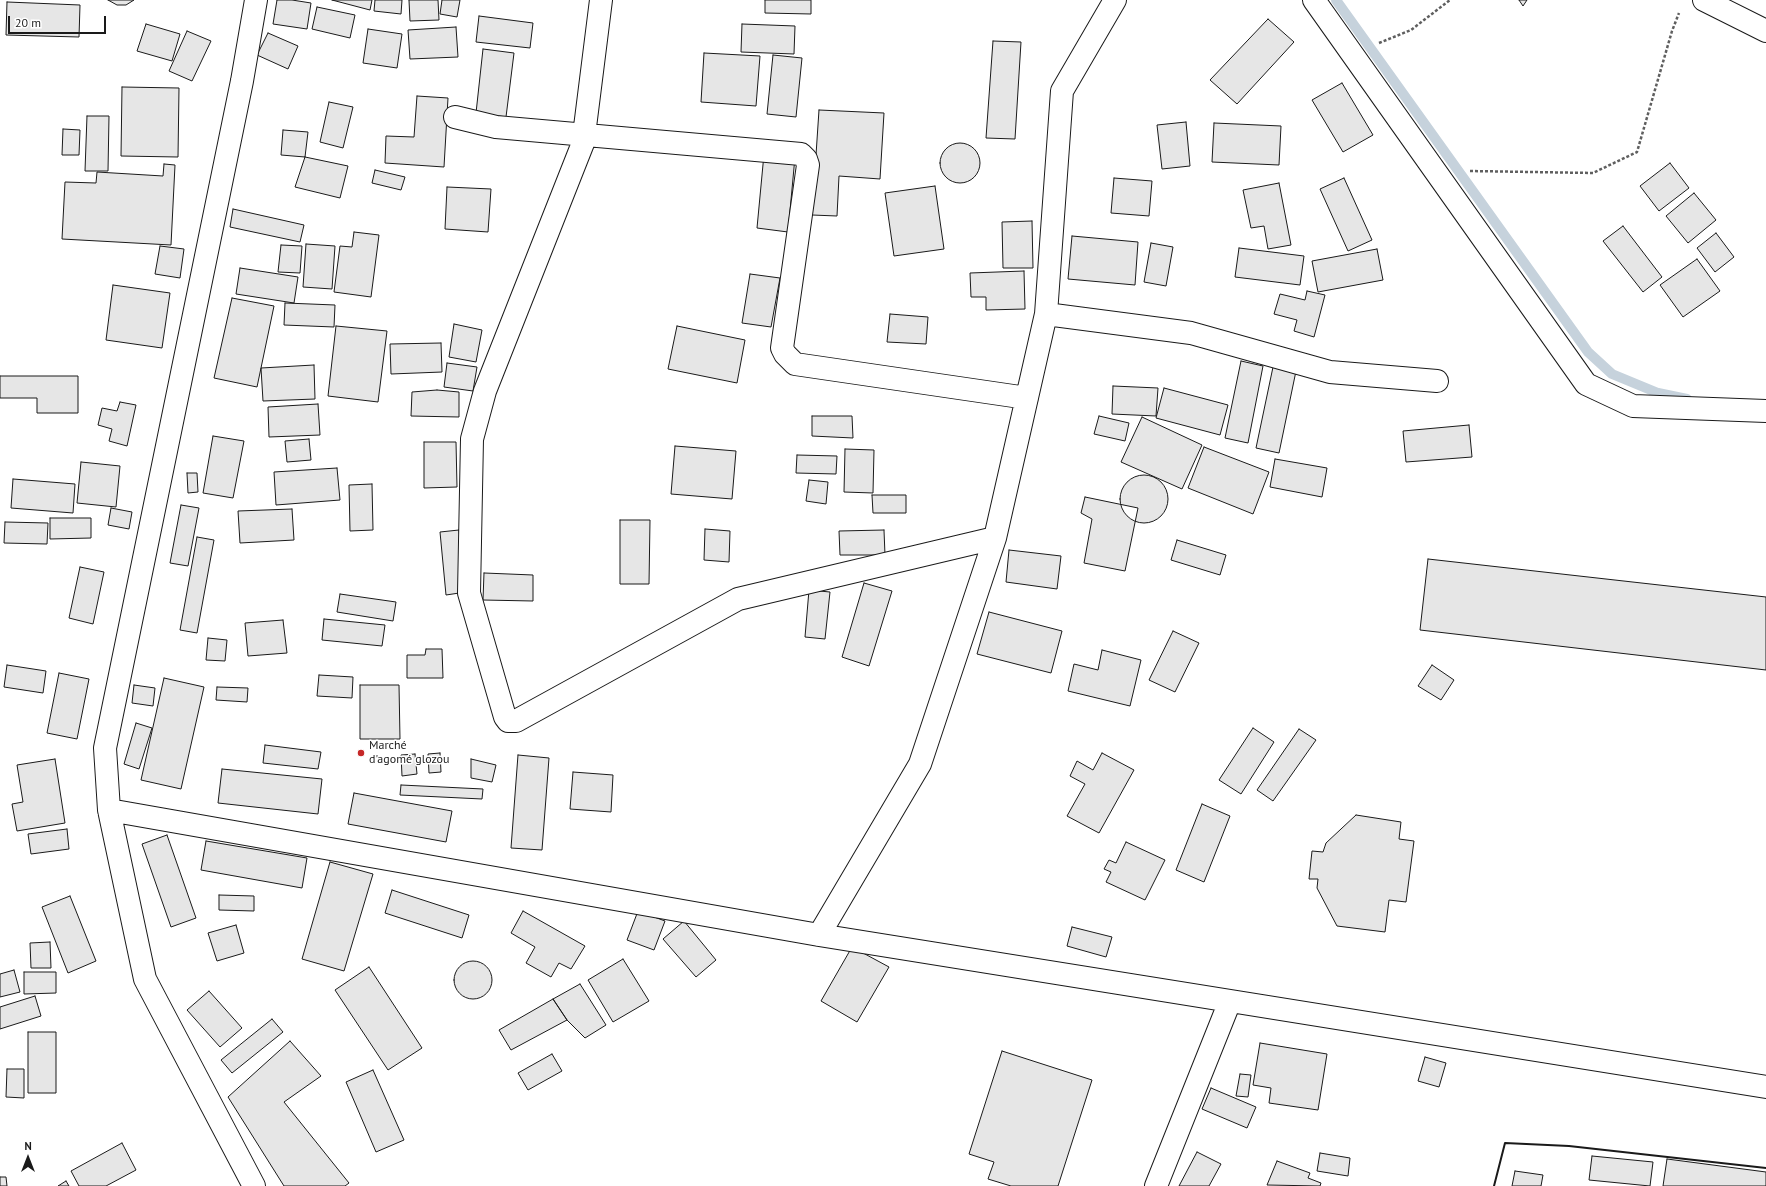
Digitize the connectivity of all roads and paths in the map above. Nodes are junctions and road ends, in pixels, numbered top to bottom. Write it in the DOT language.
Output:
graph roads {
  1 [pos="256,0"];
  2 [pos="601,0"];
  3 [pos="1115,0"];
  4 [pos="1314,0"];
  5 [pos="1450,0"];
  6 [pos="1704,0"];
  7 [pos="1682,6"];
  8 [pos="1766,30"];
  9 [pos="1352,54"];
  10 [pos="455,117"];
  11 [pos="584,134"];
  12 [pos="1429,163"];
  13 [pos="1046,314"];
  14 [pos="1437,381"];
  15 [pos="1027,398"];
  16 [pos="1766,411"];
  17 [pos="995,538"];
  18 [pos="109,810"];
  19 [pos="819,935"];
  20 [pos="1230,1001"];
  21 [pos="1766,1087"];
  22 [pos="254,1186"];
  23 [pos="1156,1186"];
  1 -- 18 [label="street"];
  2 -- 11 [label="street"];
  3 -- 13 [label="street"];
  4 -- 9 [label="street"];
  5 -- 9 [label="path"];
  6 -- 8 [label="street"];
  7 -- 12 [label="path"];
  9 -- 12 [label="street"];
  10 -- 11 [label="street"];
  11 -- 15 [label="street"];
  11 -- 17 [label="street"];
  12 -- 16 [label="street"];
  13 -- 14 [label="street"];
  13 -- 15 [label="street"];
  15 -- 17 [label="street"];
  17 -- 19 [label="street"];
  18 -- 19 [label="street"];
  18 -- 22 [label="street"];
  19 -- 20 [label="street"];
  20 -- 21 [label="street"];
  20 -- 23 [label="street"];
}
